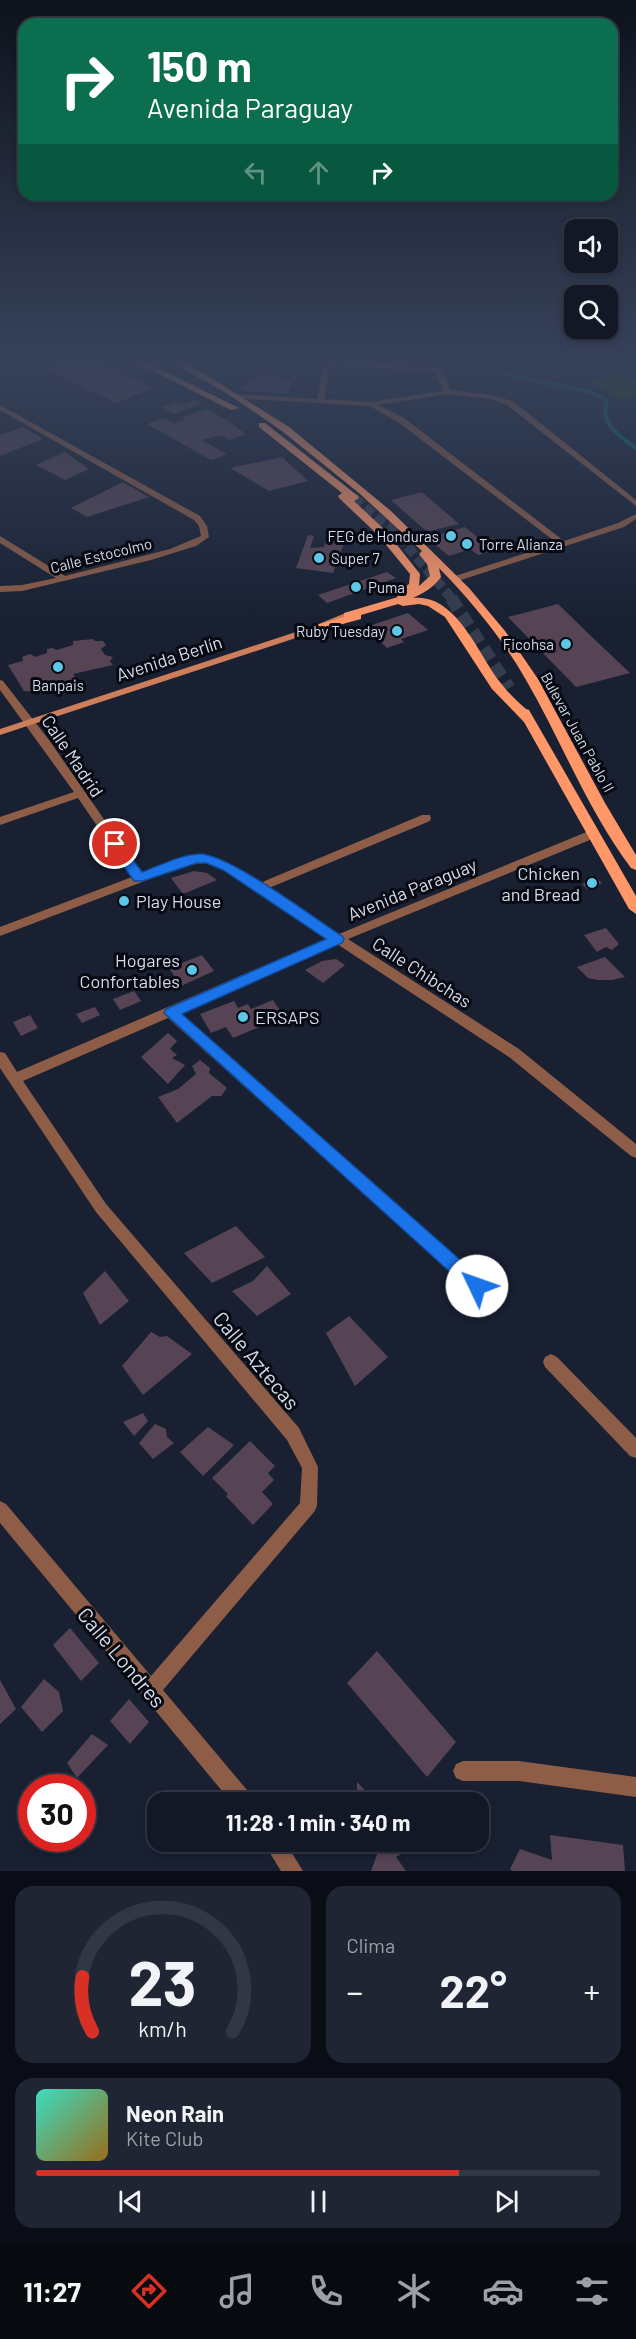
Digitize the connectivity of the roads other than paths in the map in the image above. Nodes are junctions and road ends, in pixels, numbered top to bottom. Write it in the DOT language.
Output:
graph roads {
  1 [pos="73,448"];
  2 [pos="292,448"];
  3 [pos="312,448"];
  4 [pos="438,448"];
  5 [pos="567,448"];
  6 [pos="324,472"];
  7 [pos="354,498"];
  8 [pos="636,504"];
  9 [pos="636,516"];
  10 [pos="0,539"];
  11 [pos="562,544"];
  12 [pos="62,578"];
  13 [pos="455,579"];
  14 [pos="0,590"];
  15 [pos="348,615"];
  16 [pos="317,628"];
  17 [pos="0,683"];
  18 [pos="509,688"];
  19 [pos="529,720"];
  20 [pos="30,722"];
  21 [pos="0,732"];
  22 [pos="78,794"];
  23 [pos="426,818"];
  24 [pos="0,821"];
  25 [pos="592,834"];
  26 [pos="634,864"];
  27 [pos="612,869"];
  28 [pos="139,878"];
  29 [pos="259,888"];
  30 [pos="636,898"];
  31 [pos="636,909"];
  32 [pos="0,932"];
  33 [pos="337,939"];
  34 [pos="171,1013"];
  35 [pos="0,1057"];
  36 [pos="15,1079"];
  37 [pos="636,1152"];
  38 [pos="477,1286"];
  39 [pos="551,1362"];
  40 [pos="636,1450"];
  41 [pos="0,1510"];
  42 [pos="150,1691"];
  43 [pos="463,1771"];
  44 [pos="636,1787"];
  45 [pos="236,1792"];
  46 [pos="280,1852"];
  47 [pos="293,1871"];
  1 -- 12 [label="street, Calle Estocolmo"];
  2 -- 6 [label="main road"];
  3 -- 13 [label="main road, Bulevar Juan Pablo II"];
  3 -- 15 [label="main road"];
  4 -- 11 [label="street"];
  5 -- 8 [label="street"];
  6 -- 7 [label="main road"];
  6 -- 15 [label="main road"];
  9 -- 11 [label="street"];
  10 -- 12 [label="street"];
  11 -- 13 [label="street"];
  12 -- 14 [label="street, Calle Estocolmo"];
  13 -- 26 [label="main road, Bulevar Juan Pablo II"];
  15 -- 16 [label="street, Avenida Berlín"];
  16 -- 19 [label="main road"];
  16 -- 20 [label="street, Avenida Berlín"];
  17 -- 20 [label="street, Calle Madrid"];
  18 -- 19 [label="main road"];
  19 -- 25 [label="main road"];
  20 -- 21 [label="street, Avenida Berlín"];
  20 -- 22 [label="street, Calle Madrid"];
  22 -- 24 [label="street"];
  22 -- 28 [label="street, Calle Madrid"];
  23 -- 29 [label="street"];
  25 -- 27 [label="main road"];
  25 -- 33 [label="street, Avenida Paraguay"];
  27 -- 30 [label="main road"];
  27 -- 31 [label="main road"];
  28 -- 29 [label="street, Calle Chibchas"];
  28 -- 32 [label="street, Calle Chibchas"];
  29 -- 33 [label="street, Calle Chibchas"];
  33 -- 34 [label="street, Avenida Paraguay"];
  33 -- 37 [label="street, Calle Chibchas"];
  34 -- 36 [label="street, Avenida Paraguay"];
  34 -- 38 [label="street"];
  35 -- 36 [label="street, Calle Aztecas"];
  36 -- 42 [label="street, Calle Aztecas"];
  39 -- 40 [label="street"];
  41 -- 42 [label="street, Calle Londres"];
  42 -- 45 [label="street, Calle Londres"];
  43 -- 44 [label="street"];
  46 -- 47 [label="street"];
}
